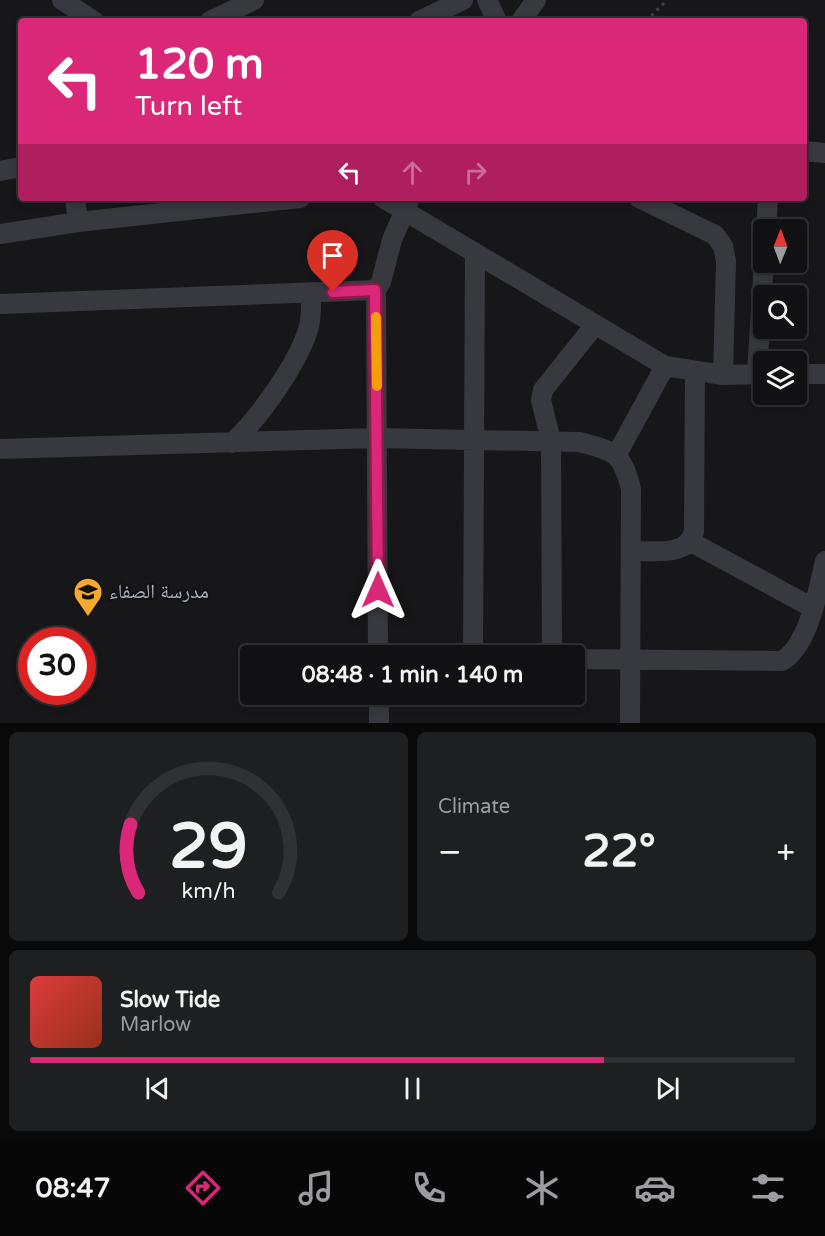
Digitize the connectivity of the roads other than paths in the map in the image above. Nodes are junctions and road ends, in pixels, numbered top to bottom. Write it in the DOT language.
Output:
graph roads {
  1 [pos="62,0"];
  2 [pos="254,0"];
  3 [pos="463,0"];
  4 [pos="487,0"];
  5 [pos="536,0"];
  6 [pos="214,12"];
  7 [pos="89,18"];
  8 [pos="425,18"];
  9 [pos="496,18"];
  10 [pos="523,18"];
  11 [pos="807,151"];
  12 [pos="825,153"];
  13 [pos="18,168"];
  14 [pos="0,171"];
  15 [pos="75,201"];
  16 [pos="272,201"];
  17 [pos="645,201"];
  18 [pos="768,201"];
  19 [pos="407,204"];
  20 [pos="767,219"];
  21 [pos="78,222"];
  22 [pos="0,234"];
  23 [pos="475,254"];
  24 [pos="764,273"];
  25 [pos="375,290"];
  26 [pos="311,293"];
  27 [pos="0,304"];
  28 [pos="594,326"];
  29 [pos="761,351"];
  30 [pos="665,366"];
  31 [pos="695,371"];
  32 [pos="753,374"];
  33 [pos="807,374"];
  34 [pos="825,374"];
  35 [pos="723,375"];
  36 [pos="377,438"];
  37 [pos="551,441"];
  38 [pos="232,442"];
  39 [pos="472,442"];
  40 [pos="0,449"];
  41 [pos="616,456"];
  42 [pos="691,542"];
  43 [pos="631,551"];
  44 [pos="825,561"];
  45 [pos="813,608"];
  46 [pos="378,645"];
  47 [pos="473,645"];
  48 [pos="552,645"];
  49 [pos="585,660"];
  50 [pos="630,662"];
  51 [pos="379,705"];
  52 [pos="379,723"];
  53 [pos="630,723"];
  1 -- 7 [label="street"];
  2 -- 6 [label="street"];
  3 -- 8 [label="street"];
  4 -- 9 [label="street"];
  5 -- 10 [label="street"];
  11 -- 12 [label="street"];
  13 -- 14 [label="street"];
  15 -- 21 [label="street"];
  16 -- 21 [label="street"];
  17 -- 35 [label="street"];
  18 -- 20 [label="street"];
  19 -- 23 [label="street"];
  19 -- 25 [label="street"];
  21 -- 22 [label="street"];
  23 -- 28 [label="street"];
  23 -- 39 [label="street"];
  24 -- 29 [label="street"];
  25 -- 26 [label="street"];
  25 -- 36 [label="street"];
  26 -- 27 [label="street"];
  26 -- 38 [label="street"];
  28 -- 30 [label="street"];
  28 -- 37 [label="street"];
  30 -- 31 [label="street"];
  30 -- 41 [label="street"];
  31 -- 35 [label="street"];
  31 -- 42 [label="street"];
  32 -- 35 [label="street"];
  33 -- 34 [label="street"];
  36 -- 38 [label="street"];
  36 -- 39 [label="street"];
  36 -- 46 [label="street"];
  37 -- 39 [label="street"];
  37 -- 41 [label="street"];
  37 -- 48 [label="street"];
  38 -- 40 [label="street"];
  39 -- 47 [label="street"];
  41 -- 43 [label="street"];
  42 -- 43 [label="street"];
  42 -- 45 [label="street"];
  43 -- 50 [label="street"];
  44 -- 45 [label="street"];
  45 -- 50 [label="street"];
  49 -- 50 [label="street"];
  50 -- 53 [label="street"];
  51 -- 52 [label="street"];
}
